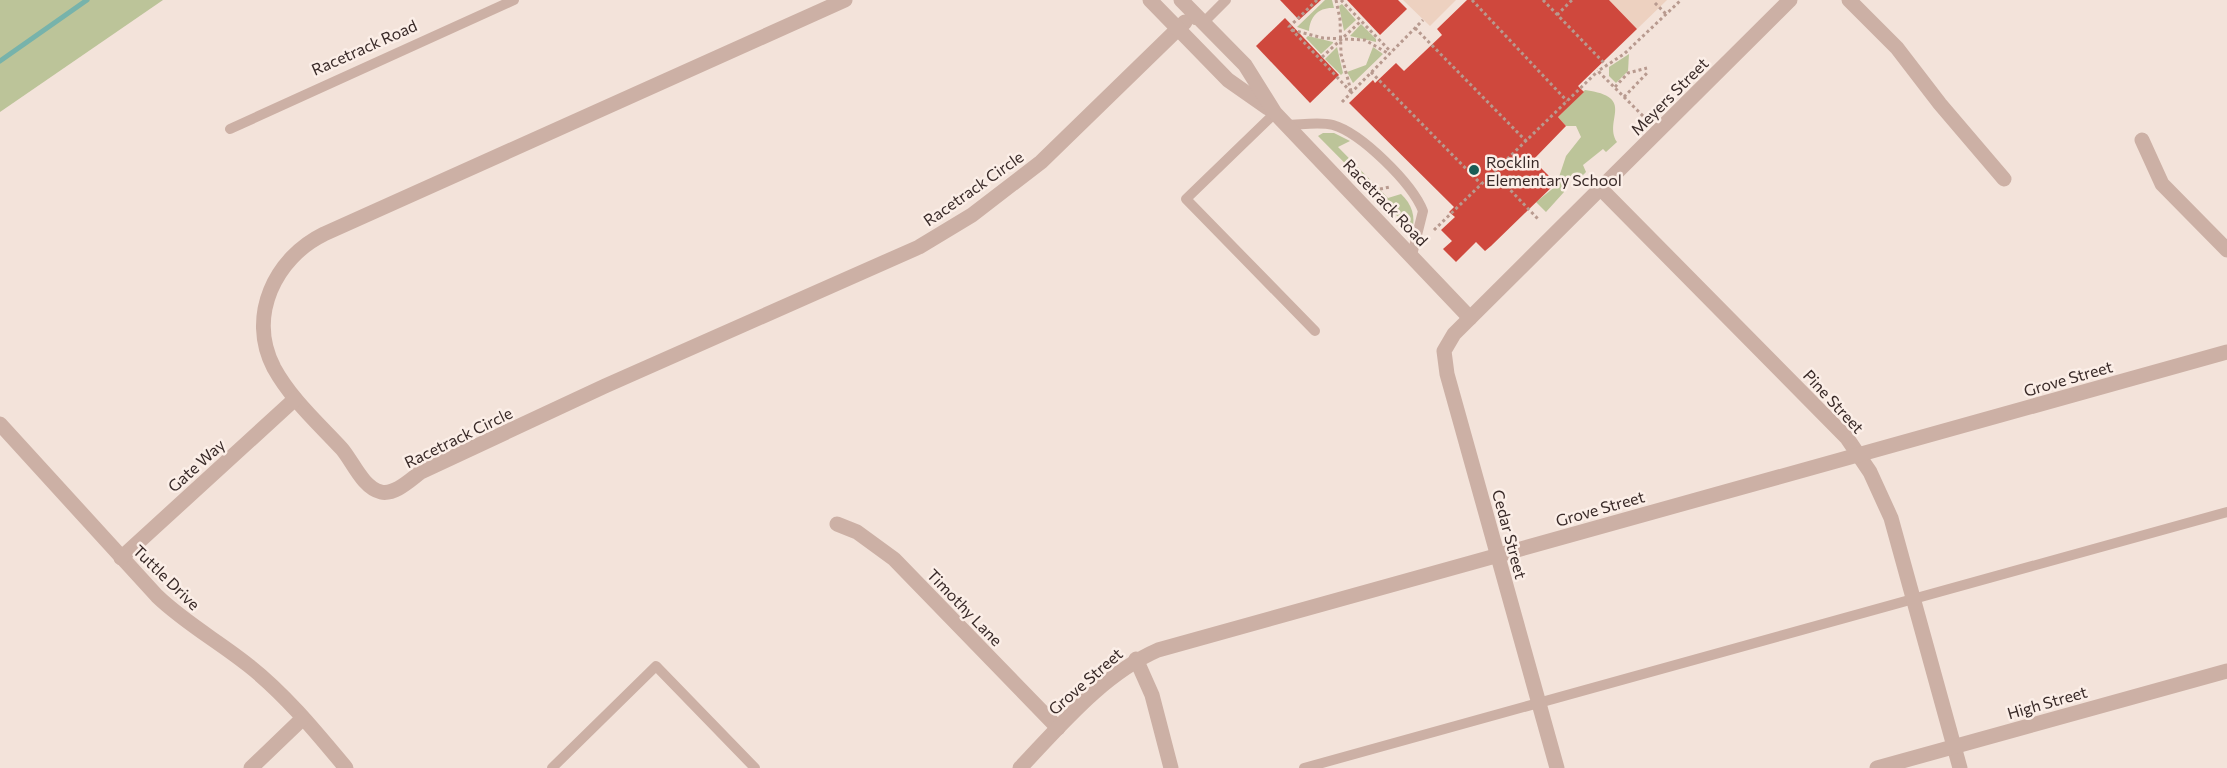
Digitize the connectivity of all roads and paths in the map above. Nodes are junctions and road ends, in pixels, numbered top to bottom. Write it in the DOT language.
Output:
graph roads {
  1 [pos="514,0"];
  2 [pos="845,0"];
  3 [pos="1150,0"];
  4 [pos="1180,0"];
  5 [pos="1226,0"];
  6 [pos="1317,0"];
  7 [pos="1336,0"];
  8 [pos="1341,0"];
  9 [pos="1472,0"];
  10 [pos="1543,0"];
  11 [pos="1572,0"];
  12 [pos="1681,0"];
  13 [pos="1790,0"];
  14 [pos="1849,0"];
  15 [pos="1655,3"];
  16 [pos="1666,14"];
  17 [pos="1557,15"];
  18 [pos="1423,20"];
  19 [pos="1361,21"];
  20 [pos="1188,23"];
  21 [pos="1415,28"];
  22 [pos="1292,30"];
  23 [pos="1341,40"];
  24 [pos="1390,53"];
  25 [pos="1320,59"];
  26 [pos="1606,65"];
  27 [pos="1598,71"];
  28 [pos="1371,72"];
  29 [pos="1615,87"];
  30 [pos="1351,92"];
  31 [pos="1624,97"];
  32 [pos="1568,101"];
  33 [pos="1342,102"];
  34 [pos="1275,113"];
  35 [pos="1643,116"];
  36 [pos="1286,125"];
  37 [pos="230,129"];
  38 [pos="2142,140"];
  39 [pos="1527,142"];
  40 [pos="1494,174"];
  41 [pos="2004,179"];
  42 [pos="1482,185"];
  43 [pos="1601,189"];
  44 [pos="1539,220"];
  45 [pos="1432,232"];
  46 [pos="2227,250"];
  47 [pos="1412,255"];
  48 [pos="1470,318"];
  49 [pos="1315,331"];
  50 [pos="2227,352"];
  51 [pos="296,399"];
  52 [pos="0,424"];
  53 [pos="1859,455"];
  54 [pos="2227,512"];
  55 [pos="837,524"];
  56 [pos="1496,555"];
  57 [pos="121,558"];
  58 [pos="1913,597"];
  59 [pos="1136,659"];
  60 [pos="2227,671"];
  61 [pos="1538,704"];
  62 [pos="302,719"];
  63 [pos="1058,728"];
  64 [pos="1954,747"];
  65 [pos="251,768"];
  66 [pos="346,768"];
  67 [pos="552,768"];
  68 [pos="755,768"];
  69 [pos="1020,768"];
  70 [pos="1171,768"];
  71 [pos="1304,768"];
  72 [pos="1557,768"];
  73 [pos="1877,768"];
  74 [pos="1960,768"];
  1 -- 37 [label="lane, Racetrack Road"];
  2 -- 51 [label="street, Racetrack Circle"];
  3 -- 20 [label="street, Racetrack Road"];
  4 -- 20 [label="street, Racetrack Road"];
  5 -- 20 [label="lane"];
  6 -- 22 [label="path"];
  7 -- 23 [label="path"];
  8 -- 19 [label="path"];
  9 -- 32 [label="path"];
  10 -- 17 [label="path"];
  11 -- 17 [label="path"];
  12 -- 16 [label="path"];
  13 -- 43 [label="street, Meyers Street"];
  14 -- 41 [label="street"];
  15 -- 16 [label="path"];
  16 -- 26 [label="path"];
  17 -- 26 [label="path"];
  18 -- 21 [label="path"];
  19 -- 23 [label="path"];
  19 -- 24 [label="path"];
  20 -- 34 [label="street, Racetrack Road"];
  20 -- 34 [label="street, Racetrack Road"];
  20 -- 51 [label="street, Racetrack Circle"];
  21 -- 24 [label="path"];
  21 -- 39 [label="path"];
  22 -- 23 [label="path"];
  22 -- 25 [label="path"];
  23 -- 24 [label="path"];
  23 -- 25 [label="path"];
  23 -- 30 [label="path"];
  24 -- 28 [label="path"];
  25 -- 30 [label="path"];
  26 -- 27 [label="path"];
  27 -- 29 [label="path"];
  27 -- 32 [label="path"];
  28 -- 30 [label="path"];
  28 -- 42 [label="path"];
  29 -- 31 [label="path"];
  29 -- 31 [label="path"];
  30 -- 33 [label="path"];
  31 -- 35 [label="path"];
  32 -- 39 [label="path"];
  34 -- 36 [label="street, Racetrack Road"];
  34 -- 49 [label="lane"];
  36 -- 47 [label="street, Racetrack Road"];
  36 -- 47 [label="lane"];
  38 -- 46 [label="street"];
  39 -- 40 [label="path"];
  40 -- 42 [label="path"];
  40 -- 44 [label="path"];
  42 -- 45 [label="path"];
  43 -- 48 [label="street, Meyers Street"];
  43 -- 53 [label="street, Pine Street"];
  47 -- 48 [label="street, Racetrack Road"];
  48 -- 56 [label="street, Cedar Street"];
  50 -- 53 [label="street, Grove Street"];
  51 -- 57 [label="street, Gate Way"];
  52 -- 57 [label="street, Tuttle Drive"];
  53 -- 56 [label="street, Grove Street"];
  53 -- 58 [label="street, Pine Street"];
  54 -- 58 [label="lane"];
  55 -- 63 [label="street, Timothy Lane"];
  56 -- 59 [label="street, Grove Street"];
  56 -- 61 [label="street, Cedar Street"];
  57 -- 62 [label="street, Tuttle Drive"];
  58 -- 61 [label="lane"];
  58 -- 64 [label="street, Pine Street"];
  59 -- 63 [label="street, Grove Street"];
  59 -- 70 [label="street"];
  60 -- 64 [label="street, High Street"];
  61 -- 71 [label="lane"];
  61 -- 72 [label="street, Cedar Street"];
  62 -- 65 [label="street"];
  62 -- 66 [label="street, Tuttle Drive"];
  63 -- 69 [label="street, Grove Street"];
  64 -- 73 [label="street, High Street"];
  64 -- 74 [label="street, Pine Street"];
  67 -- 68 [label="lane"];
}
